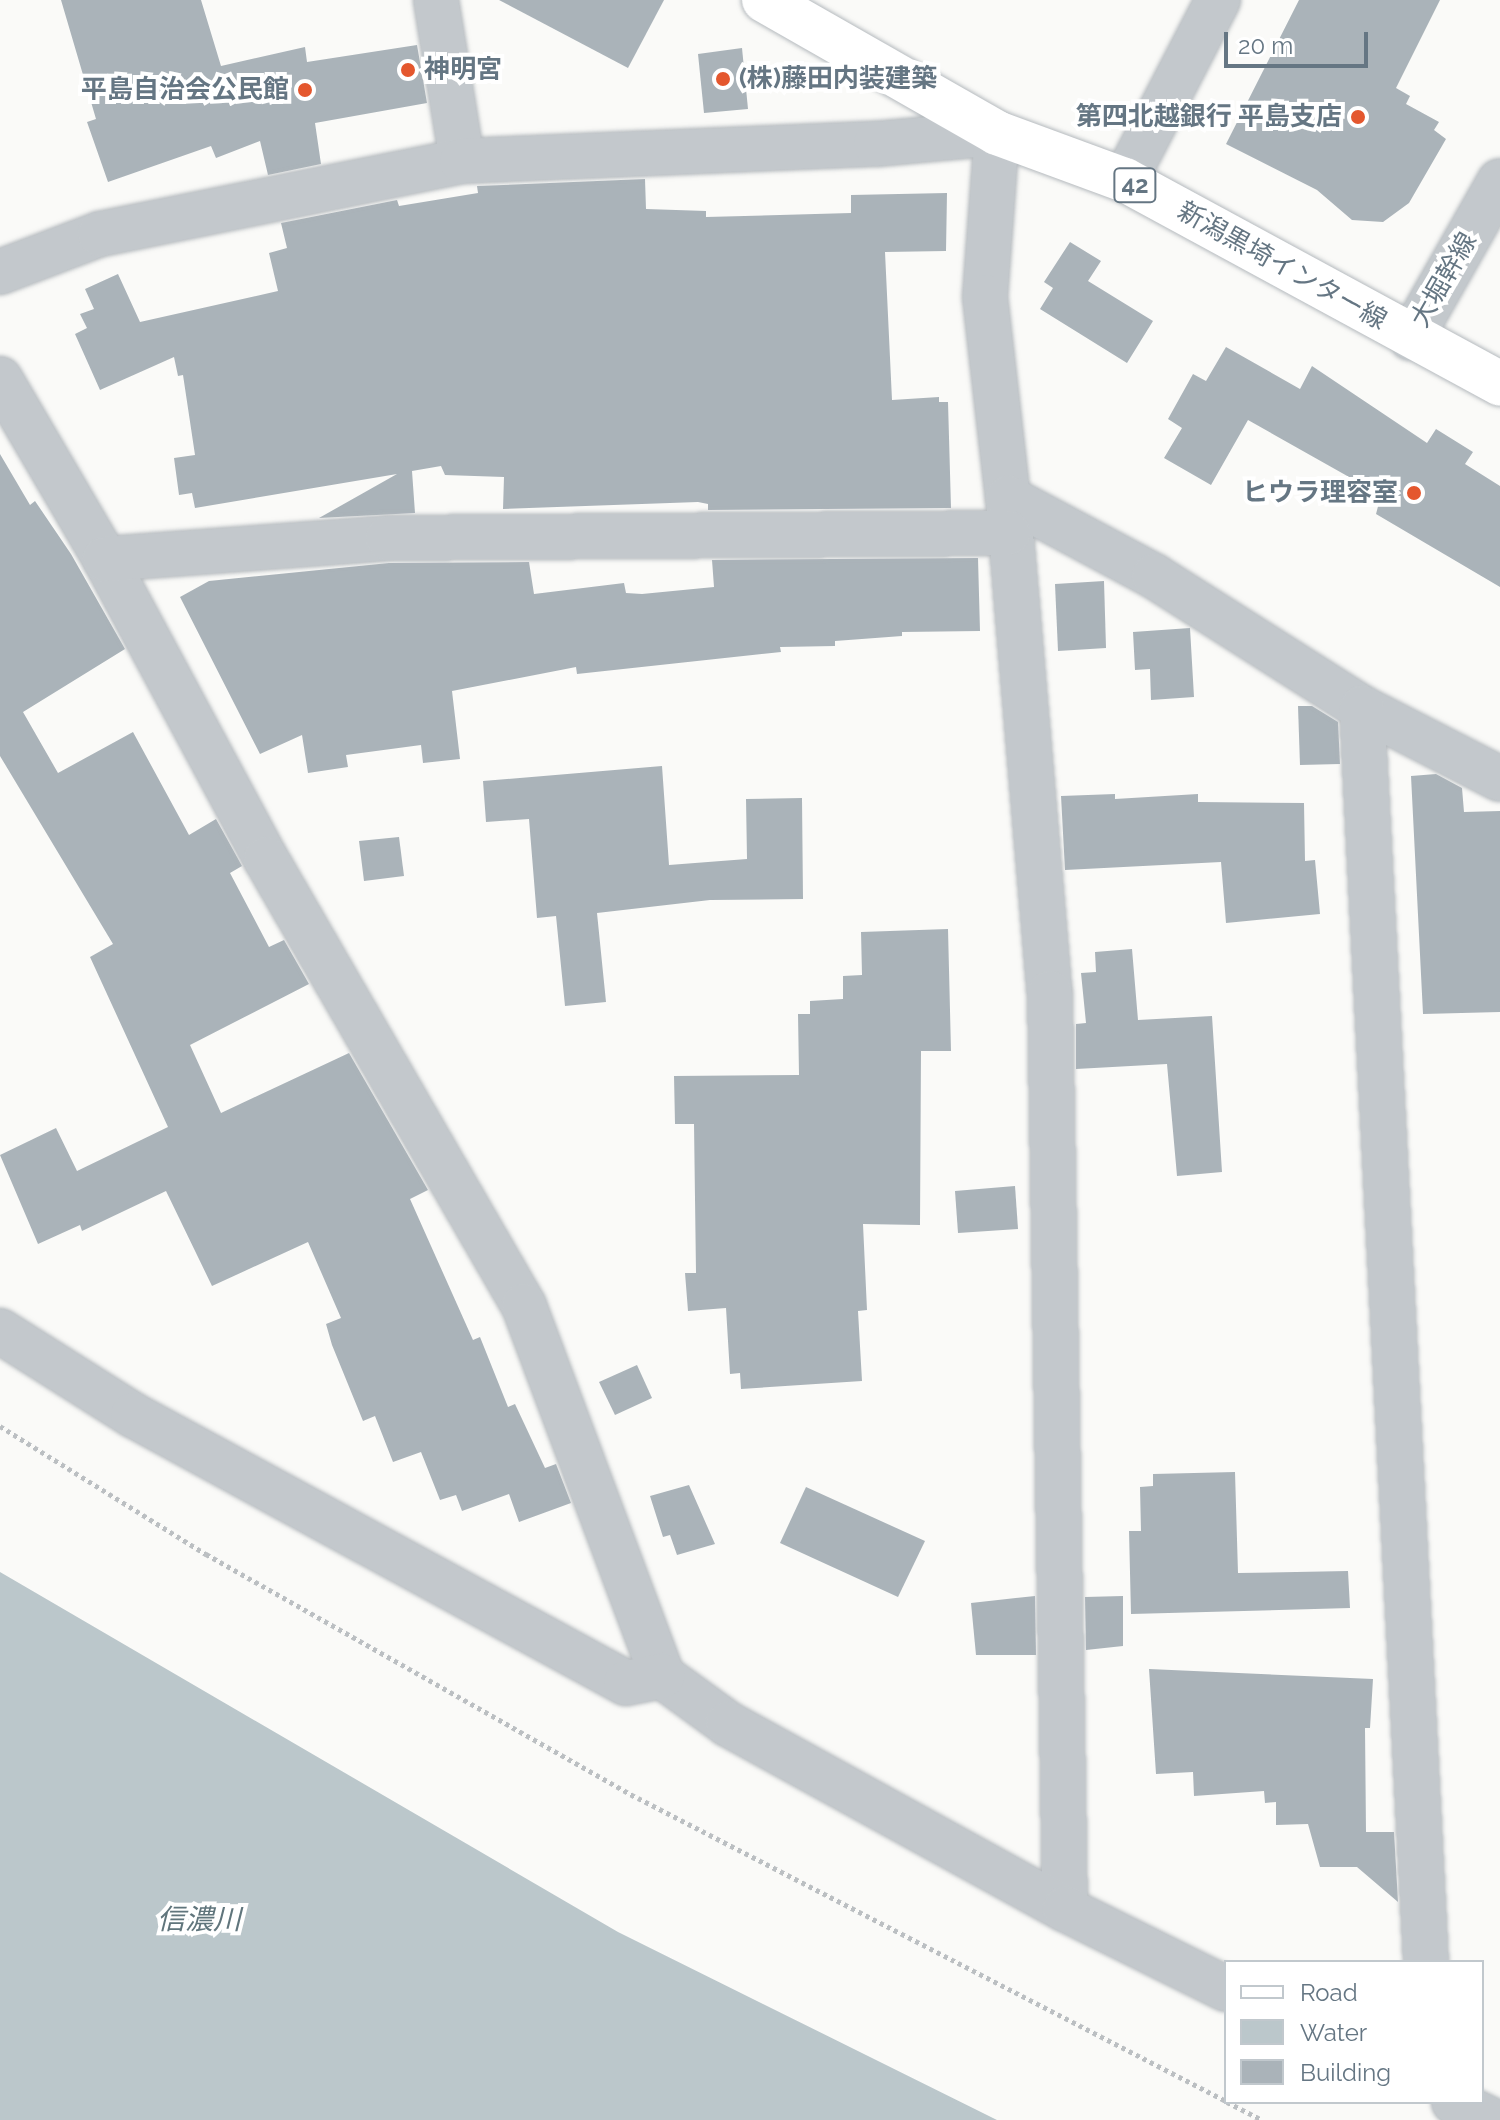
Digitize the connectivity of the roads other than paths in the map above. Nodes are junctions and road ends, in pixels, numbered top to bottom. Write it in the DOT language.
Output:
graph roads {
  1 [pos="436,0"];
  2 [pos="764,0"];
  3 [pos="1218,0"];
  4 [pos="816,15"];
  5 [pos="997,133"];
  6 [pos="462,161"];
  7 [pos="1125,180"];
  8 [pos="1500,181"];
  9 [pos="0,272"];
  10 [pos="1411,338"];
  11 [pos="0,379"];
  12 [pos="1500,384"];
  13 [pos="1008,516"];
  14 [pos="105,559"];
  15 [pos="1362,708"];
  16 [pos="1500,779"];
  17 [pos="0,1331"];
  18 [pos="662,1676"];
  19 [pos="1065,1909"];
  20 [pos="1426,1960"];
  21 [pos="1224,1988"];
  22 [pos="1458,2104"];
  23 [pos="1491,2120"];
  1 -- 6 [label="street"];
  2 -- 4 [label="main road, 新潟黒埼インター線 / 42"];
  3 -- 7 [label="street"];
  4 -- 5 [label="main road, 新潟黒埼インター線 / 42"];
  5 -- 6 [label="street"];
  5 -- 7 [label="main road, 新潟黒埼インター線 / 42"];
  5 -- 13 [label="street"];
  6 -- 9 [label="street"];
  7 -- 10 [label="main road, 新潟黒埼インター線 / 42"];
  8 -- 10 [label="street, 大堀幹線"];
  10 -- 12 [label="main road, 新潟黒埼インター線 / 42"];
  11 -- 14 [label="street"];
  13 -- 14 [label="street"];
  13 -- 15 [label="street"];
  13 -- 19 [label="street"];
  14 -- 18 [label="street"];
  15 -- 16 [label="street"];
  15 -- 20 [label="street"];
  17 -- 18 [label="street"];
  18 -- 19 [label="street"];
  19 -- 21 [label="street"];
  22 -- 23 [label="street"];
}
